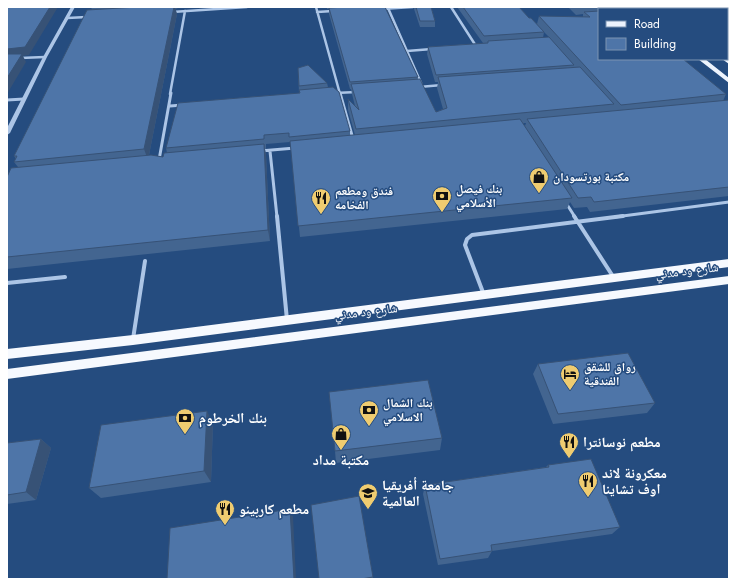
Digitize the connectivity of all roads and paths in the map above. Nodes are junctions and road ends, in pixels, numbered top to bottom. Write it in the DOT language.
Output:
graph roads {
  1 [pos="73,7"];
  2 [pos="247,7"];
  3 [pos="316,7"];
  4 [pos="413,7"];
  5 [pos="452,7"];
  6 [pos="388,8"];
  7 [pos="380,9"];
  8 [pos="185,11"];
  9 [pos="341,11"];
  10 [pos="169,12"];
  11 [pos="317,12"];
  12 [pos="91,17"];
  13 [pos="67,18"];
  14 [pos="476,46"];
  15 [pos="483,46"];
  16 [pos="468,47"];
  17 [pos="437,49"];
  18 [pos="407,51"];
  19 [pos="45,56"];
  20 [pos="15,58"];
  21 [pos="702,60"];
  22 [pos="729,81"];
  23 [pos="446,85"];
  24 [pos="416,87"];
  25 [pos="423,87"];
  26 [pos="363,91"];
  27 [pos="340,93"];
  28 [pos="332,94"];
  29 [pos="24,99"];
  30 [pos="7,100"];
  31 [pos="185,105"];
  32 [pos="170,106"];
  33 [pos="7,133"];
  34 [pos="347,143"];
  35 [pos="300,148"];
  36 [pos="270,150"];
  37 [pos="254,152"];
  38 [pos="167,160"];
  39 [pos="159,161"];
  40 [pos="152,162"];
  41 [pos="565,201"];
  42 [pos="729,202"];
  43 [pos="578,221"];
  44 [pos="145,261"];
  45 [pos="729,263"];
  46 [pos="65,277"];
  47 [pos="614,279"];
  48 [pos="729,280"];
  49 [pos="7,283"];
  50 [pos="484,295"];
  51 [pos="287,320"];
  52 [pos="133,340"];
  53 [pos="7,354"];
  54 [pos="7,374"];
  1 -- 13 [label="street"];
  2 -- 8 [label="street"];
  3 -- 11 [label="street"];
  4 -- 6 [label="street"];
  5 -- 14 [label="street"];
  6 -- 7 [label="street"];
  6 -- 18 [label="street"];
  8 -- 10 [label="street"];
  8 -- 32 [label="street"];
  9 -- 11 [label="street"];
  11 -- 27 [label="street"];
  12 -- 13 [label="street"];
  13 -- 19 [label="street"];
  14 -- 15 [label="street"];
  14 -- 16 [label="street"];
  17 -- 18 [label="street"];
  18 -- 25 [label="street"];
  19 -- 20 [label="street"];
  19 -- 29 [label="street"];
  21 -- 22 [label="main road"];
  23 -- 25 [label="street"];
  24 -- 25 [label="street"];
  26 -- 27 [label="street"];
  27 -- 28 [label="street"];
  27 -- 34 [label="street"];
  29 -- 30 [label="street"];
  29 -- 33 [label="street"];
  31 -- 32 [label="street"];
  32 -- 39 [label="street"];
  35 -- 36 [label="street"];
  36 -- 37 [label="street"];
  36 -- 51 [label="street"];
  38 -- 39 [label="street"];
  39 -- 40 [label="street"];
  41 -- 43 [label="street"];
  42 -- 43 [label="street"];
  43 -- 47 [label="street"];
  43 -- 50 [label="street"];
  44 -- 52 [label="street"];
  45 -- 47 [label="highway, شارع ود مدني"];
  46 -- 49 [label="street"];
  47 -- 50 [label="highway, شارع ود مدني"];
  48 -- 54 [label="highway, شارع ود مدني"];
  50 -- 51 [label="highway, شارع ود مدني"];
  51 -- 52 [label="highway, شارع ود مدني"];
  52 -- 53 [label="highway, شارع ود مدني"];
}
